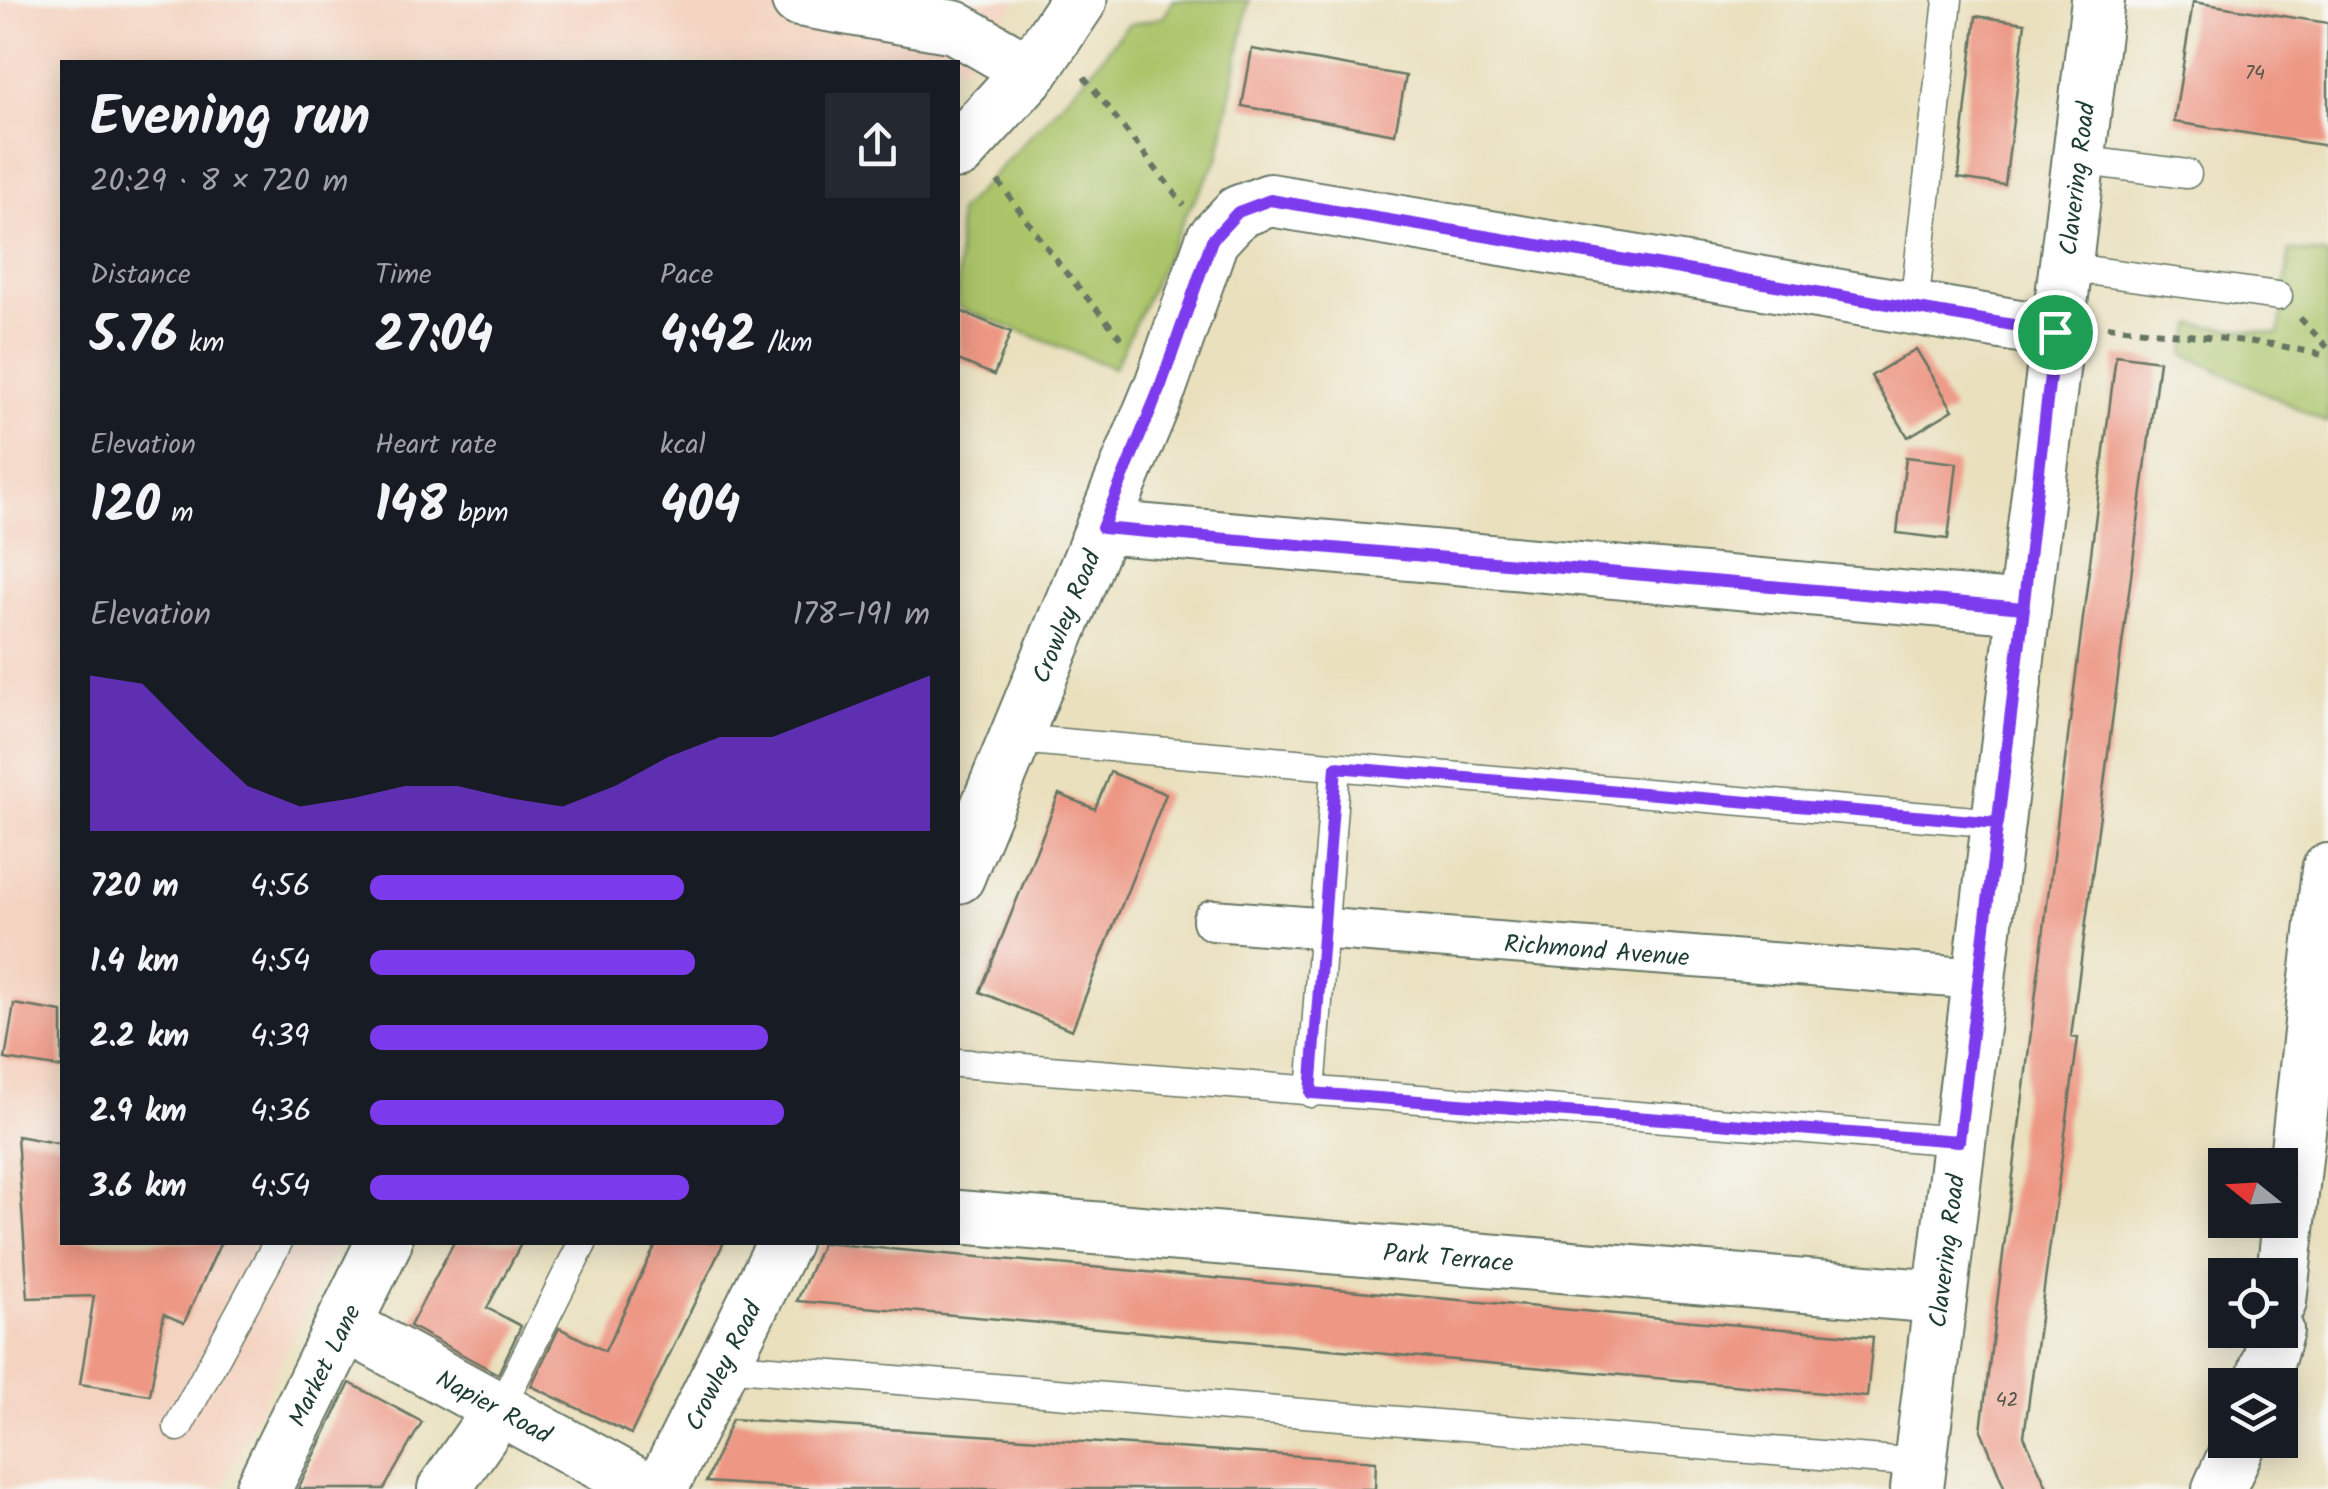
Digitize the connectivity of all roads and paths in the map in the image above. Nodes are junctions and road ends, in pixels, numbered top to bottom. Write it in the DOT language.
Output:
graph roads {
  1 [pos="798,0"];
  2 [pos="1948,0"];
  3 [pos="2098,0"];
  4 [pos="1055,37"];
  5 [pos="963,145"];
  6 [pos="2077,160"];
  7 [pos="2187,174"];
  8 [pos="1212,240"];
  9 [pos="2064,267"];
  10 [pos="2278,296"];
  11 [pos="1914,307"];
  12 [pos="2055,332"];
  13 [pos="2328,356"];
  14 [pos="1161,385"];
  15 [pos="1102,528"];
  16 [pos="2024,608"];
  17 [pos="1016,739"];
  18 [pos="1336,767"];
  19 [pos="1998,823"];
  20 [pos="2328,870"];
  21 [pos="960,871"];
  22 [pos="1213,920"];
  23 [pos="1324,928"];
  24 [pos="1979,979"];
  25 [pos="960,1063"];
  26 [pos="1311,1093"];
  27 [pos="2312,1130"];
  28 [pos="1959,1141"];
  29 [pos="960,1217"];
  30 [pos="276,1245"];
  31 [pos="382,1245"];
  32 [pos="582,1245"];
  33 [pos="783,1245"];
  34 [pos="2288,1258"];
  35 [pos="1940,1297"];
  36 [pos="343,1324"];
  37 [pos="723,1366"];
  38 [pos="500,1408"];
  39 [pos="178,1427"];
  40 [pos="2233,1458"];
  41 [pos="1918,1476"];
  42 [pos="263,1489"];
  43 [pos="444,1489"];
  44 [pos="647,1489"];
  45 [pos="662,1489"];
  46 [pos="2219,1489"];
  1 -- 4 [label="street"];
  2 -- 11 [label="lane"];
  3 -- 6 [label="street, Clavering Road"];
  4 -- 5 [label="street"];
  4 -- 8 [label="path"];
  5 -- 14 [label="path"];
  6 -- 7 [label="lane"];
  6 -- 9 [label="street, Clavering Road"];
  8 -- 11 [label="street"];
  8 -- 14 [label="street, Crowley Road"];
  9 -- 10 [label="lane"];
  9 -- 12 [label="street, Clavering Road"];
  11 -- 12 [label="street"];
  12 -- 13 [label="path"];
  12 -- 16 [label="street, Clavering Road"];
  14 -- 15 [label="street, Crowley Road"];
  15 -- 16 [label="street"];
  15 -- 17 [label="street, Crowley Road"];
  16 -- 19 [label="street, Clavering Road"];
  17 -- 18 [label="lane"];
  17 -- 21 [label="street, Crowley Road"];
  18 -- 19 [label="lane"];
  18 -- 23 [label="lane"];
  19 -- 24 [label="street, Clavering Road"];
  20 -- 27 [label="street"];
  22 -- 23 [label="street, Richmond Avenue"];
  23 -- 24 [label="street, Richmond Avenue"];
  23 -- 26 [label="lane"];
  24 -- 28 [label="street, Clavering Road"];
  25 -- 26 [label="lane"];
  26 -- 28 [label="lane"];
  27 -- 34 [label="street"];
  28 -- 35 [label="street, Clavering Road"];
  29 -- 35 [label="street, Park Terrace"];
  30 -- 39 [label="lane"];
  31 -- 36 [label="street, Market Lane"];
  32 -- 38 [label="lane"];
  33 -- 37 [label="street, Crowley Road"];
  35 -- 41 [label="street, Clavering Road"];
  36 -- 38 [label="street, Napier Road"];
  36 -- 42 [label="street, Market Lane"];
  37 -- 41 [label="lane"];
  37 -- 45 [label="street, Crowley Road"];
  38 -- 43 [label="street"];
  38 -- 44 [label="street, Napier Road"];
  40 -- 46 [label="street"];
}
